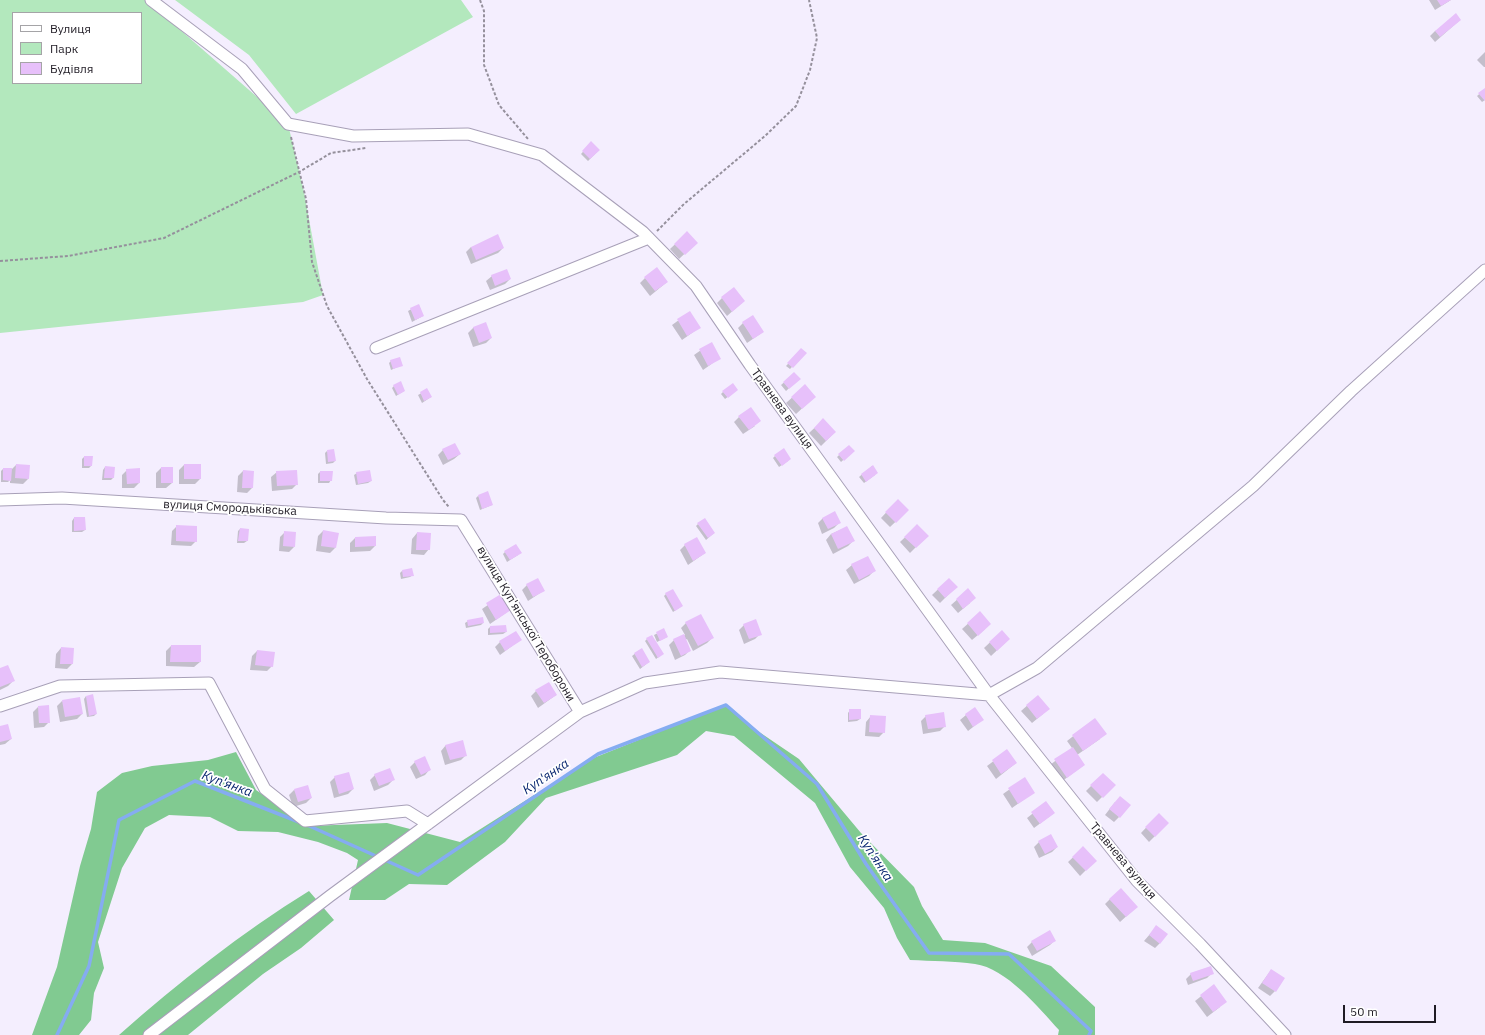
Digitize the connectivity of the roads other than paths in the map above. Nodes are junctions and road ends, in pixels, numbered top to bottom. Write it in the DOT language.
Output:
graph roads {
  1 [pos="151,0"];
  2 [pos="649,238"];
  3 [pos="1485,270"];
  4 [pos="376,348"];
  5 [pos="0,500"];
  6 [pos="461,520"];
  7 [pos="989,695"];
  8 [pos="0,706"];
  9 [pos="580,712"];
  10 [pos="428,824"];
  11 [pos="149,1035"];
  12 [pos="1285,1035"];
  1 -- 2 [label="street, Травнева вулиця"];
  2 -- 4 [label="street"];
  2 -- 7 [label="street, Травнева вулиця"];
  3 -- 7 [label="street"];
  5 -- 6 [label="street, вулиця Смородьківська"];
  6 -- 9 [label="street, вулиця Куп'янської Тероборони"];
  7 -- 9 [label="street"];
  7 -- 12 [label="street, Травнева вулиця"];
  8 -- 10 [label="street"];
  9 -- 10 [label="street, вулиця Куп'янської Тероборони"];
  10 -- 11 [label="street, вулиця Куп'янської Тероборони"];
}
